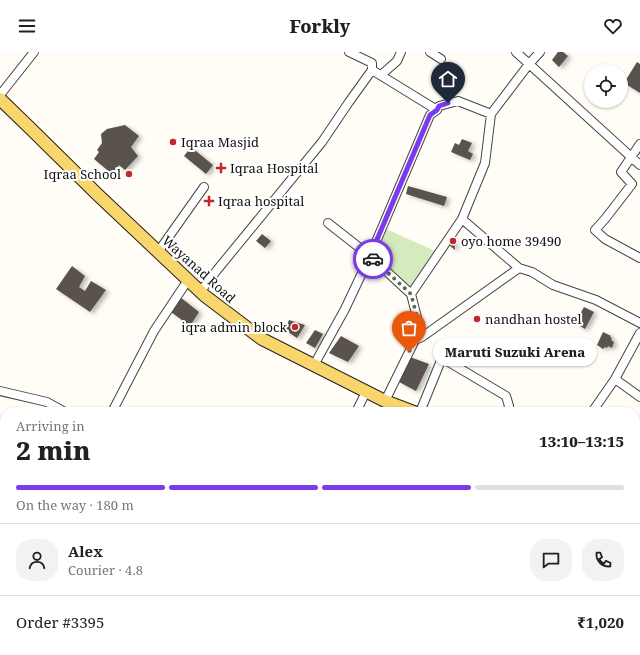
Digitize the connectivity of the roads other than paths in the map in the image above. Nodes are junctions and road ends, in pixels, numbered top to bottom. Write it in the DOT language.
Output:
graph roads {
  1 [pos="34,52"];
  2 [pos="349,52"];
  3 [pos="401,52"];
  4 [pos="430,52"];
  5 [pos="516,52"];
  6 [pos="540,52"];
  7 [pos="441,59"];
  8 [pos="529,64"];
  9 [pos="372,70"];
  10 [pos="381,75"];
  11 [pos="0,95"];
  12 [pos="0,99"];
  13 [pos="437,110"];
  14 [pos="491,114"];
  15 [pos="640,144"];
  16 [pos="631,157"];
  17 [pos="640,165"];
  18 [pos="204,187"];
  19 [pos="462,219"];
  20 [pos="328,224"];
  21 [pos="158,252"];
  22 [pos="370,256"];
  23 [pos="640,258"];
  24 [pos="519,268"];
  25 [pos="188,280"];
  26 [pos="200,292"];
  27 [pos="411,294"];
  28 [pos="640,323"];
  29 [pos="640,333"];
  30 [pos="422,336"];
  31 [pos="314,365"];
  32 [pos="616,379"];
  33 [pos="0,391"];
  34 [pos="366,392"];
  35 [pos="640,397"];
  36 [pos="385,401"];
  37 [pos="56,407"];
  38 [pos="115,407"];
  39 [pos="358,407"];
  40 [pos="401,407"];
  41 [pos="422,407"];
  42 [pos="509,407"];
  43 [pos="596,407"];
  1 -- 11 [label="street"];
  2 -- 9 [label="street"];
  3 -- 10 [label="street"];
  4 -- 7 [label="street"];
  5 -- 8 [label="street"];
  6 -- 8 [label="street"];
  8 -- 14 [label="street"];
  8 -- 16 [label="street"];
  9 -- 10 [label="street"];
  9 -- 26 [label="street"];
  10 -- 13 [label="street"];
  12 -- 21 [label="main road, Wayanad Road"];
  13 -- 14 [label="street"];
  13 -- 22 [label="street"];
  14 -- 19 [label="street"];
  15 -- 16 [label="street"];
  16 -- 17 [label="street"];
  16 -- 23 [label="street"];
  18 -- 21 [label="street"];
  19 -- 24 [label="street"];
  19 -- 27 [label="street"];
  20 -- 22 [label="street"];
  21 -- 25 [label="main road, Wayanad Road"];
  22 -- 27 [label="street"];
  22 -- 31 [label="street"];
  24 -- 28 [label="street"];
  24 -- 30 [label="street"];
  25 -- 26 [label="main road, Wayanad Road"];
  25 -- 38 [label="street"];
  26 -- 31 [label="main road, Wayanad Road"];
  27 -- 30 [label="street"];
  29 -- 32 [label="street"];
  30 -- 36 [label="street"];
  31 -- 34 [label="main road, Wayanad Road"];
  32 -- 35 [label="street"];
  32 -- 43 [label="street"];
  33 -- 37 [label="street"];
  34 -- 36 [label="main road, Wayanad Road"];
  34 -- 39 [label="street"];
  36 -- 40 [label="main road, Wayanad Road"];
  41 -- 42 [label="street"];
}
